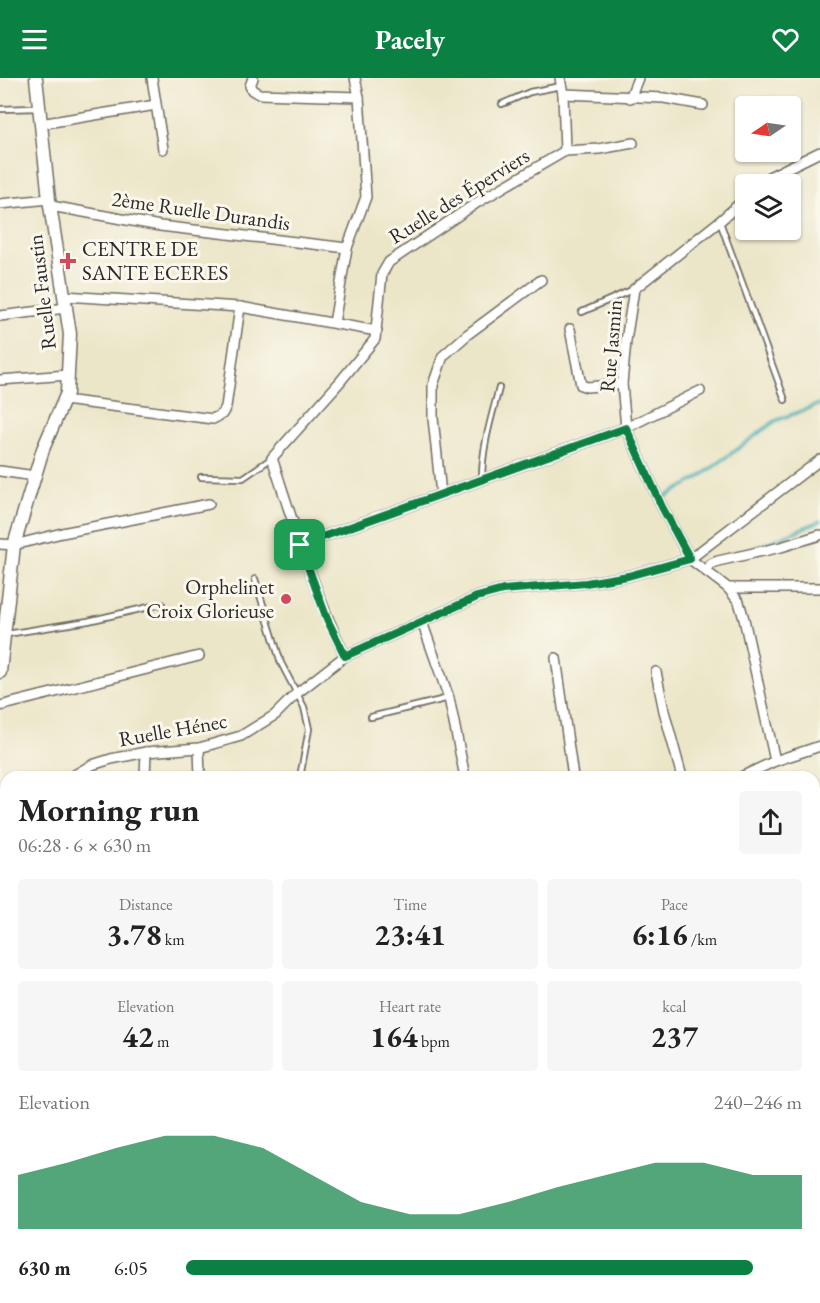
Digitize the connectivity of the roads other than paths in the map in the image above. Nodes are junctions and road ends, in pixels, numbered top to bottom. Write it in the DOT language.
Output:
graph roads {
  1 [pos="36,78"];
  2 [pos="152,78"];
  3 [pos="253,78"];
  4 [pos="355,78"];
  5 [pos="638,78"];
  6 [pos="561,86"];
  7 [pos="360,97"];
  8 [pos="630,98"];
  9 [pos="502,104"];
  10 [pos="156,105"];
  11 [pos="703,105"];
  12 [pos="38,108"];
  13 [pos="0,109"];
  14 [pos="40,124"];
  15 [pos="633,143"];
  16 [pos="163,149"];
  17 [pos="565,151"];
  18 [pos="820,152"];
  19 [pos="775,174"];
  20 [pos="50,202"];
  21 [pos="0,204"];
  22 [pos="735,208"];
  23 [pos="720,221"];
  24 [pos="347,248"];
  25 [pos="541,280"];
  26 [pos="634,289"];
  27 [pos="65,302"];
  28 [pos="240,308"];
  29 [pos="582,312"];
  30 [pos="0,316"];
  31 [pos="334,323"];
  32 [pos="570,329"];
  33 [pos="377,331"];
  34 [pos="68,375"];
  35 [pos="0,380"];
  36 [pos="622,384"];
  37 [pos="500,388"];
  38 [pos="700,391"];
  39 [pos="64,400"];
  40 [pos="785,400"];
  41 [pos="626,428"];
  42 [pos="272,458"];
  43 [pos="820,460"];
  44 [pos="0,471"];
  45 [pos="35,476"];
  46 [pos="201,477"];
  47 [pos="482,479"];
  48 [pos="441,494"];
  49 [pos="208,504"];
  50 [pos="820,535"];
  51 [pos="0,544"];
  52 [pos="14,545"];
  53 [pos="300,545"];
  54 [pos="690,559"];
  55 [pos="706,571"];
  56 [pos="255,579"];
  57 [pos="728,588"];
  58 [pos="820,588"];
  59 [pos="162,604"];
  60 [pos="422,622"];
  61 [pos="4,634"];
  62 [pos="199,656"];
  63 [pos="345,656"];
  64 [pos="1,657"];
  65 [pos="556,658"];
  66 [pos="0,672"];
  67 [pos="656,672"];
  68 [pos="296,694"];
  69 [pos="449,698"];
  70 [pos="0,706"];
  71 [pos="371,717"];
  72 [pos="820,746"];
  73 [pos="199,748"];
  74 [pos="146,752"];
  75 [pos="775,761"];
  76 [pos="92,765"];
  77 [pos="82,771"];
  78 [pos="92,771"];
  79 [pos="145,771"];
  80 [pos="200,771"];
  81 [pos="301,771"];
  82 [pos="464,771"];
  83 [pos="572,771"];
  84 [pos="680,771"];
  85 [pos="754,771"];
  1 -- 12 [label="street, Ruelle Faustin"];
  2 -- 10 [label="street"];
  3 -- 7 [label="street"];
  4 -- 7 [label="street"];
  5 -- 8 [label="street"];
  6 -- 8 [label="street"];
  6 -- 9 [label="lane"];
  6 -- 17 [label="street"];
  7 -- 24 [label="street"];
  8 -- 11 [label="street"];
  10 -- 14 [label="street"];
  10 -- 16 [label="street"];
  12 -- 13 [label="lane"];
  12 -- 14 [label="street, Ruelle Faustin"];
  14 -- 20 [label="street, Ruelle Faustin"];
  15 -- 17 [label="street, Ruelle des Éperviers"];
  17 -- 33 [label="street, Ruelle des Éperviers"];
  18 -- 19 [label="street"];
  20 -- 21 [label="street, 2ème Ruelle Durandis"];
  20 -- 24 [label="street, 2ème Ruelle Durandis"];
  20 -- 27 [label="street, Ruelle Faustin"];
  22 -- 23 [label="street, Rue Jasmin"];
  23 -- 26 [label="street, Rue Jasmin"];
  23 -- 40 [label="lane"];
  24 -- 31 [label="street"];
  25 -- 48 [label="street"];
  26 -- 29 [label="lane"];
  26 -- 36 [label="street, Rue Jasmin"];
  27 -- 28 [label="street"];
  27 -- 30 [label="street"];
  27 -- 34 [label="street, Ruelle Faustin"];
  28 -- 31 [label="street"];
  28 -- 39 [label="street"];
  31 -- 33 [label="street"];
  32 -- 36 [label="street"];
  33 -- 42 [label="street, Ruelle des Éperviers"];
  34 -- 35 [label="street"];
  34 -- 39 [label="street, Ruelle Faustin"];
  36 -- 41 [label="street, Rue Jasmin"];
  37 -- 47 [label="lane"];
  38 -- 41 [label="street"];
  39 -- 45 [label="street, Ruelle Faustin"];
  41 -- 47 [label="street"];
  41 -- 54 [label="street, Rue Jasmin"];
  42 -- 46 [label="lane"];
  42 -- 53 [label="street"];
  43 -- 54 [label="street, Ruelle Hénec"];
  44 -- 45 [label="street"];
  45 -- 52 [label="street, Ruelle Faustin"];
  47 -- 48 [label="street"];
  48 -- 53 [label="street"];
  49 -- 52 [label="street"];
  50 -- 55 [label="street"];
  51 -- 52 [label="street"];
  52 -- 61 [label="street, Ruelle Faustin"];
  53 -- 63 [label="street"];
  54 -- 55 [label="street, Rue Jasmin"];
  54 -- 60 [label="street, Ruelle Hénec"];
  55 -- 57 [label="street, Rue Jasmin"];
  56 -- 68 [label="lane"];
  57 -- 58 [label="street"];
  57 -- 75 [label="street, Rue Jasmin"];
  59 -- 61 [label="lane"];
  60 -- 63 [label="street, Ruelle Hénec"];
  60 -- 69 [label="street"];
  61 -- 64 [label="street, Ruelle Faustin"];
  62 -- 70 [label="street"];
  63 -- 68 [label="street, Ruelle Hénec"];
  64 -- 66 [label="street, Ruelle Faustin"];
  65 -- 83 [label="street"];
  67 -- 84 [label="street"];
  68 -- 73 [label="street, Ruelle Hénec"];
  68 -- 81 [label="lane"];
  69 -- 71 [label="lane"];
  69 -- 82 [label="street"];
  72 -- 75 [label="street"];
  73 -- 74 [label="street, Ruelle Hénec"];
  73 -- 80 [label="street"];
  74 -- 76 [label="street, Ruelle Hénec"];
  74 -- 79 [label="street"];
  75 -- 85 [label="street"];
  76 -- 77 [label="street, Ruelle Hénec"];
  76 -- 78 [label="street"];
}
